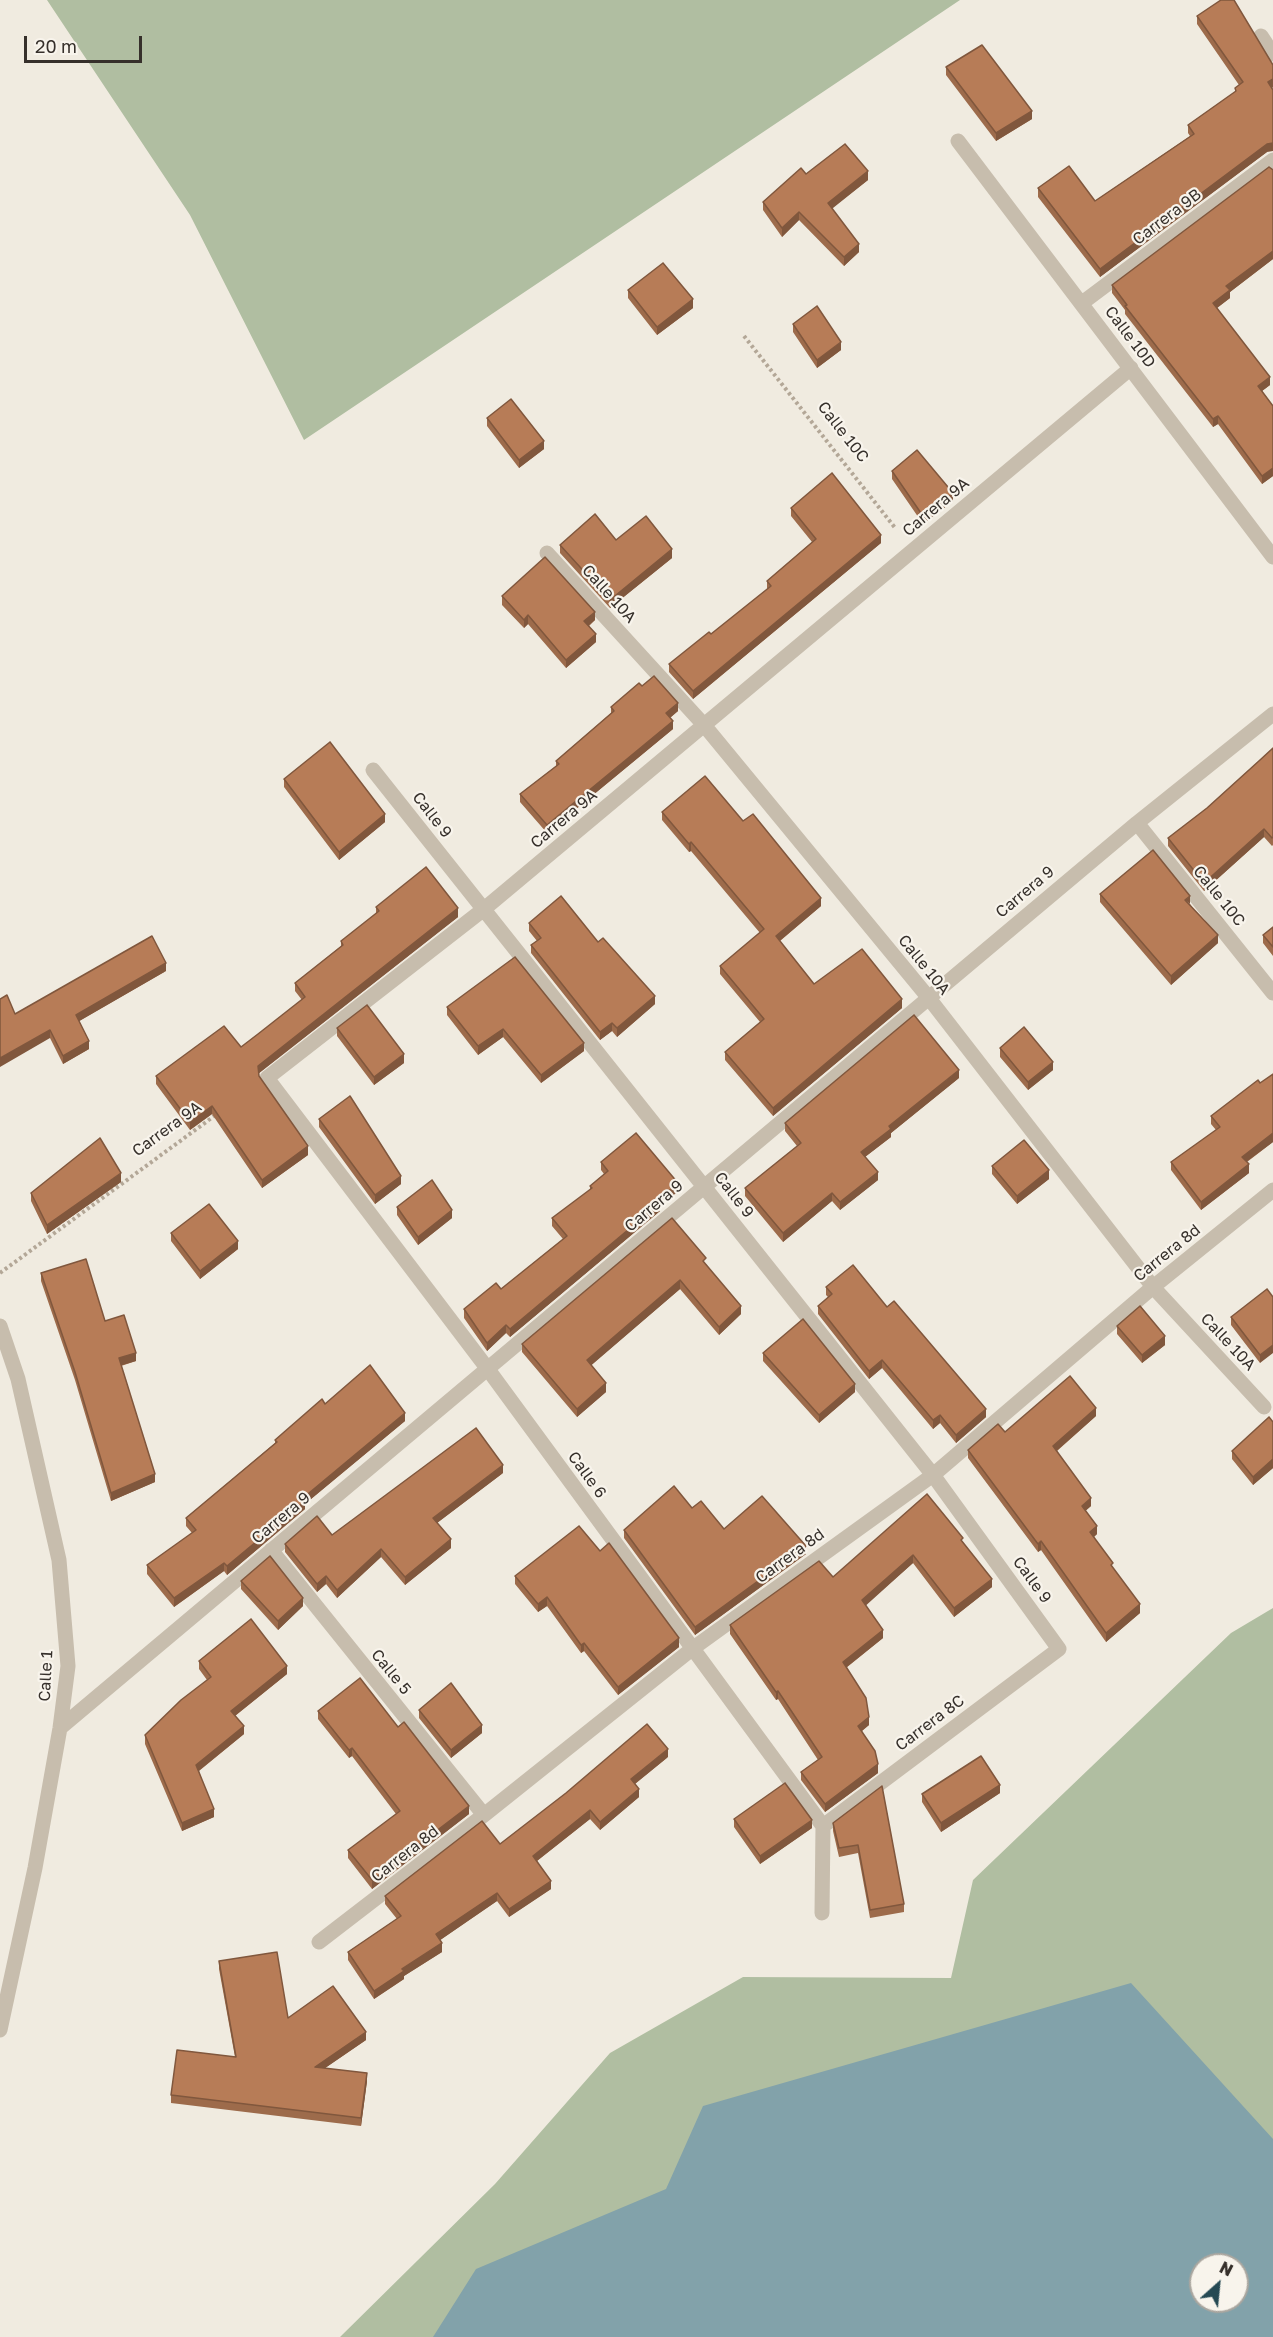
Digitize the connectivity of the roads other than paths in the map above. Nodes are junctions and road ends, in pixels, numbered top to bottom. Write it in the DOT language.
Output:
graph roads {
  1 [pos="1261,36"];
  2 [pos="1273,54"];
  3 [pos="958,141"];
  4 [pos="1273,160"];
  5 [pos="1082,303"];
  6 [pos="1131,368"];
  7 [pos="547,553"];
  8 [pos="1273,556"];
  9 [pos="1273,714"];
  10 [pos="704,725"];
  11 [pos="374,770"];
  12 [pos="1137,822"];
  13 [pos="484,909"];
  14 [pos="1273,993"];
  15 [pos="928,997"];
  16 [pos="267,1078"];
  17 [pos="704,1187"];
  18 [pos="1273,1190"];
  19 [pos="1153,1287"];
  20 [pos="0,1326"];
  21 [pos="487,1368"];
  22 [pos="1264,1407"];
  23 [pos="933,1475"];
  24 [pos="271,1550"];
  25 [pos="692,1649"];
  26 [pos="1059,1649"];
  27 [pos="60,1728"];
  28 [pos="484,1815"];
  29 [pos="823,1826"];
  30 [pos="822,1913"];
  31 [pos="319,1942"];
  32 [pos="0,2030"];
  1 -- 2 [label="street"];
  3 -- 5 [label="street, Calle 10D"];
  4 -- 5 [label="street, Carrera 9B"];
  5 -- 6 [label="street, Calle 10D"];
  6 -- 8 [label="street, Calle 10D"];
  6 -- 10 [label="street, Carrera 9A"];
  7 -- 10 [label="street, Calle 10A"];
  9 -- 12 [label="street, Carrera 9"];
  10 -- 13 [label="street, Carrera 9A"];
  10 -- 15 [label="street, Calle 10A"];
  11 -- 13 [label="street, Calle 9"];
  12 -- 14 [label="street, Calle 10C"];
  12 -- 15 [label="street, Carrera 9"];
  13 -- 16 [label="street, Carrera 9A"];
  13 -- 17 [label="street, Calle 9"];
  15 -- 17 [label="street, Carrera 9"];
  15 -- 19 [label="street, Calle 10A"];
  16 -- 21 [label="street, Calle 6"];
  17 -- 21 [label="street, Carrera 9"];
  17 -- 23 [label="street, Calle 9"];
  18 -- 19 [label="street, Carrera 8d"];
  19 -- 22 [label="street, Calle 10A"];
  19 -- 23 [label="street, Carrera 8d"];
  20 -- 27 [label="street, Calle 1"];
  21 -- 24 [label="street, Carrera 9"];
  21 -- 25 [label="street, Calle 6"];
  23 -- 25 [label="street, Carrera 8d"];
  23 -- 26 [label="street, Calle 9"];
  24 -- 27 [label="street, Carrera 9"];
  24 -- 28 [label="street, Calle 5"];
  25 -- 28 [label="street, Carrera 8d"];
  25 -- 29 [label="street, Calle 6"];
  26 -- 29 [label="street, Carrera 8C"];
  27 -- 32 [label="street, Calle 1"];
  28 -- 31 [label="street, Carrera 8d"];
  29 -- 30 [label="street"];
}
